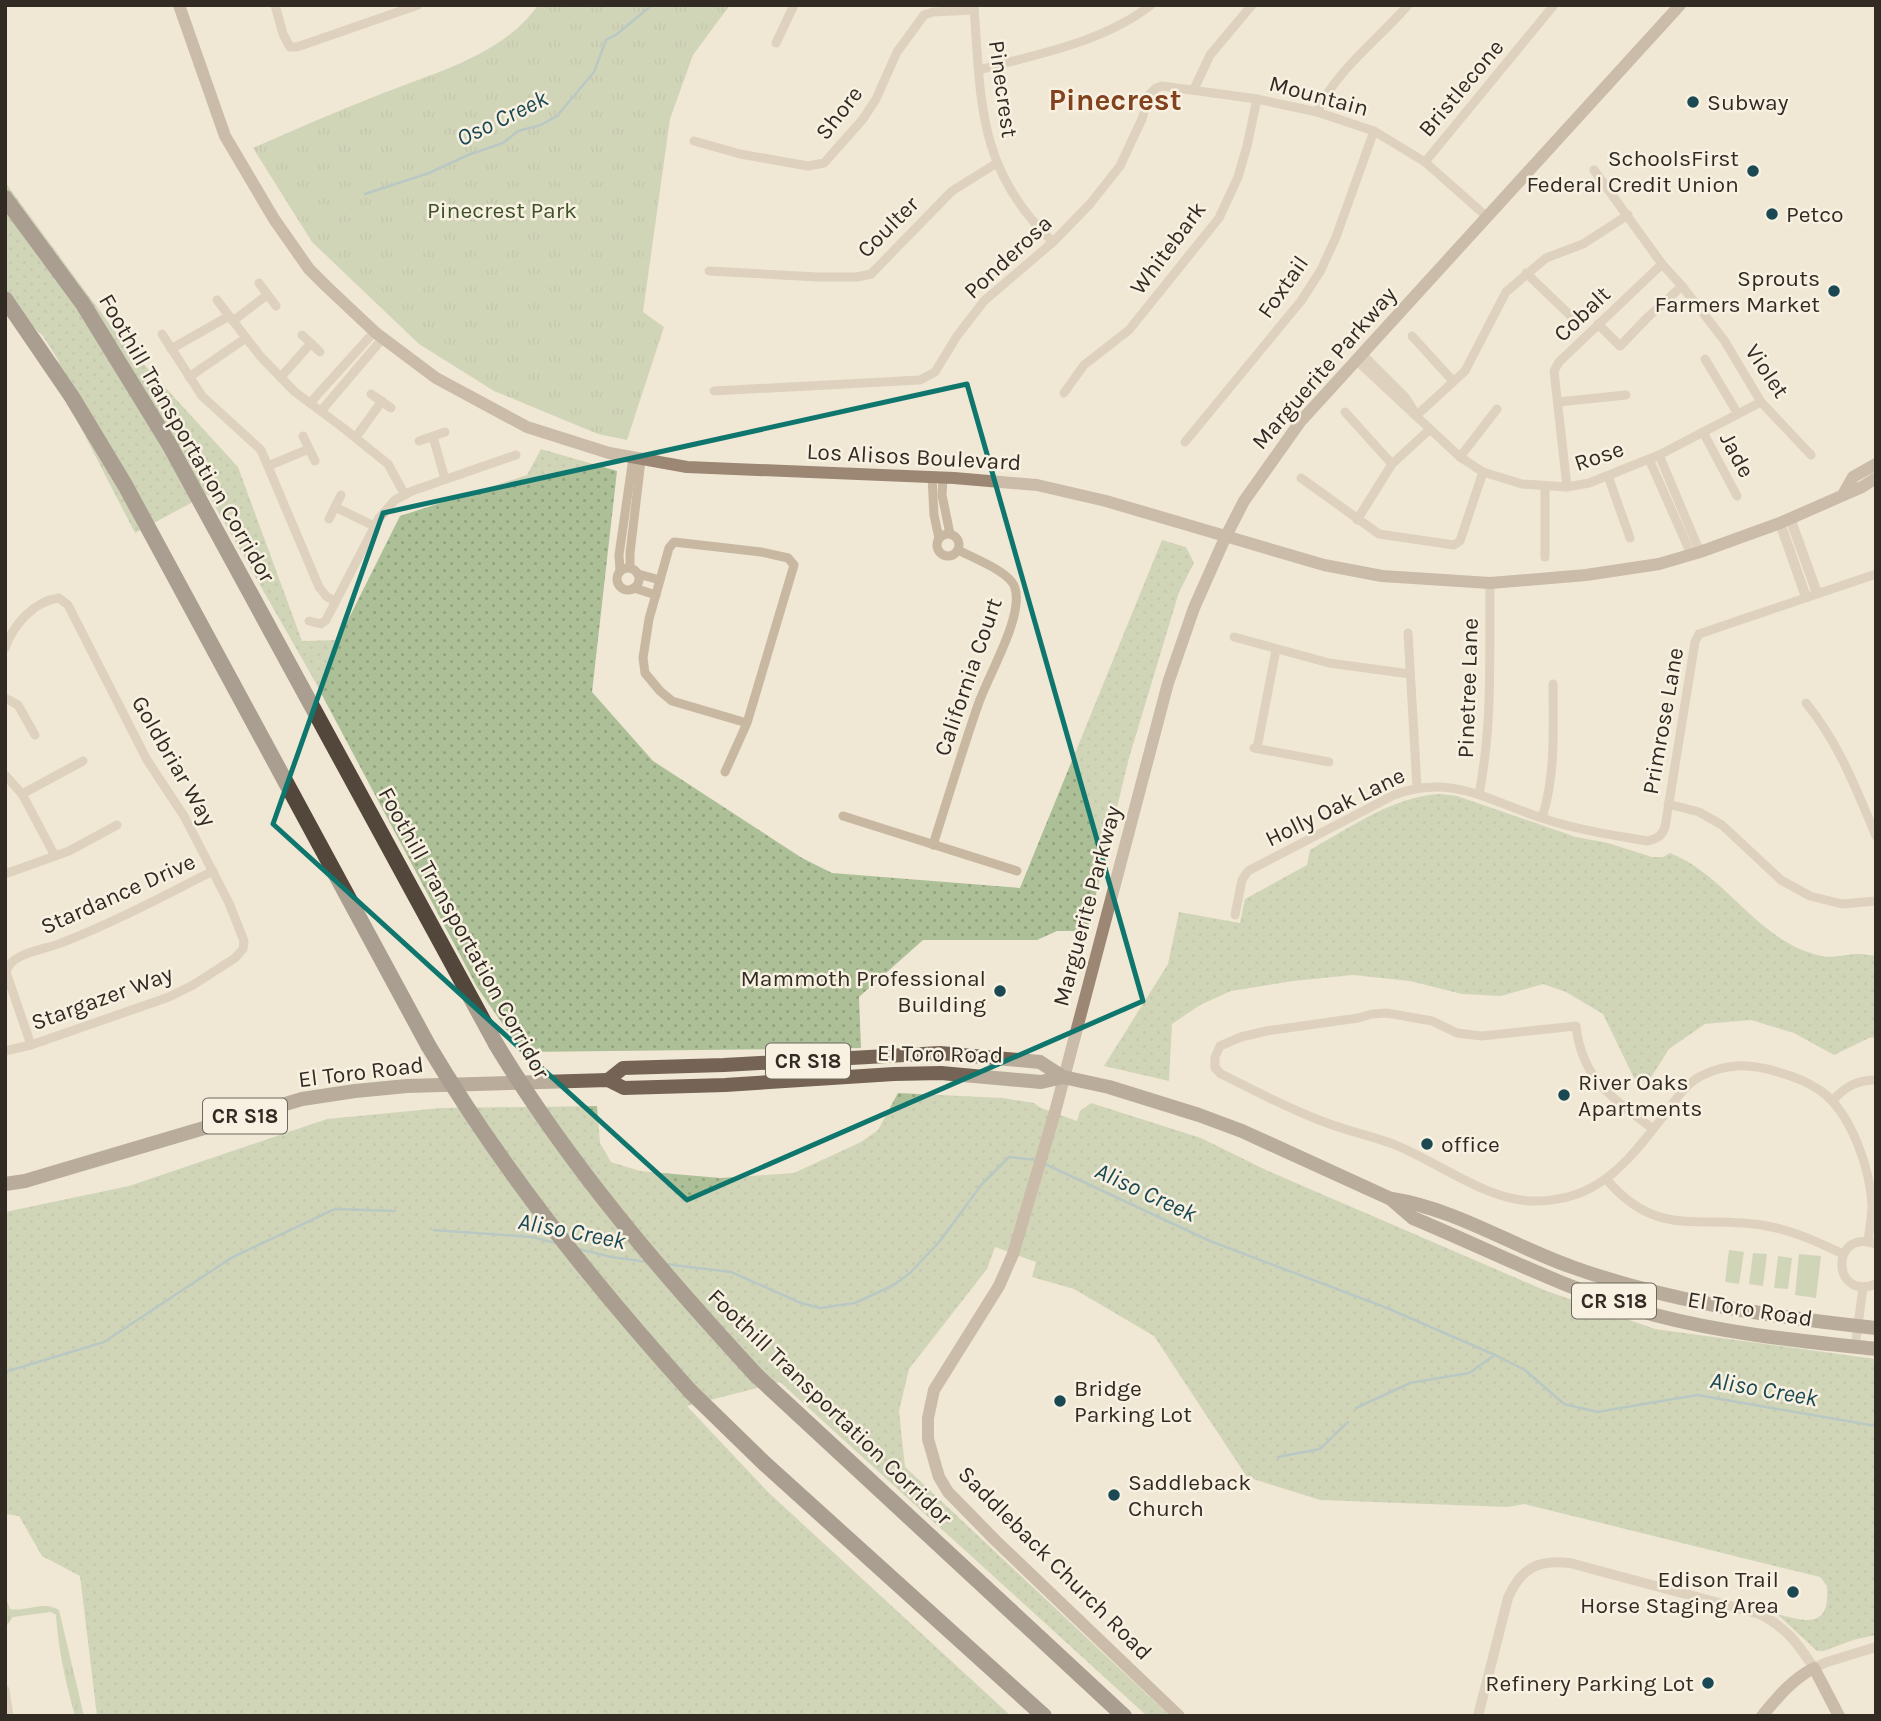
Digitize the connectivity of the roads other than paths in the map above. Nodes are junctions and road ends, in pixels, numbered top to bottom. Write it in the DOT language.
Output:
graph roads {
  1 [pos="179,5"];
  2 [pos="275,5"];
  3 [pos="793,5"];
  4 [pos="1151,5"];
  5 [pos="1252,5"];
  6 [pos="1408,5"];
  7 [pos="1554,5"];
  8 [pos="1680,5"];
  9 [pos="413,6"];
  10 [pos="974,8"];
  11 [pos="776,43"];
  12 [pos="979,70"];
  13 [pos="1156,88"];
  14 [pos="1194,89"];
  15 [pos="1257,99"];
  16 [pos="1317,112"];
  17 [pos="1374,131"];
  18 [pos="694,141"];
  19 [pos="1425,162"];
  20 [pos="997,163"];
  21 [pos="1594,170"];
  22 [pos="5,198"];
  23 [pos="1628,215"];
  24 [pos="1486,216"];
  25 [pos="1053,242"];
  26 [pos="1662,264"];
  27 [pos="709,271"];
  28 [pos="1526,274"];
  29 [pos="258,283"];
  30 [pos="1682,286"];
  31 [pos="267,295"];
  32 [pos="5,299"];
  33 [pos="217,300"];
  34 [pos="276,306"];
  35 [pos="231,318"];
  36 [pos="1575,320"];
  37 [pos="1598,324"];
  38 [pos="162,334"];
  39 [pos="302,335"];
  40 [pos="379,335"];
  41 [pos="1412,335"];
  42 [pos="246,338"];
  43 [pos="311,344"];
  44 [pos="171,349"];
  45 [pos="320,352"];
  46 [pos="1359,357"];
  47 [pos="1705,359"];
  48 [pos="189,377"];
  49 [pos="281,377"];
  50 [pos="1453,381"];
  51 [pos="714,391"];
  52 [pos="1064,393"];
  53 [pos="371,394"];
  54 [pos="1626,396"];
  55 [pos="382,401"];
  56 [pos="1558,402"];
  57 [pos="1761,402"];
  58 [pos="310,403"];
  59 [pos="391,408"];
  60 [pos="1497,409"];
  61 [pos="321,411"];
  62 [pos="1345,412"];
  63 [pos="1738,414"];
  64 [pos="1416,416"];
  65 [pos="1429,430"];
  66 [pos="445,432"];
  67 [pos="1703,432"];
  68 [pos="303,436"];
  69 [pos="356,437"];
  70 [pos="433,437"];
  71 [pos="419,441"];
  72 [pos="1185,442"];
  73 [pos="309,449"];
  74 [pos="516,455"];
  75 [pos="1659,455"];
  76 [pos="1811,455"];
  77 [pos="1460,457"];
  78 [pos="637,459"];
  79 [pos="1649,459"];
  80 [pos="314,461"];
  81 [pos="1392,464"];
  82 [pos="1876,464"];
  83 [pos="268,466"];
  84 [pos="1483,472"];
  85 [pos="1608,476"];
  86 [pos="938,477"];
  87 [pos="1301,478"];
  88 [pos="1876,478"];
  89 [pos="445,479"];
  90 [pos="1545,486"];
  91 [pos="1567,487"];
  92 [pos="1844,493"];
  93 [pos="341,495"];
  94 [pos="405,495"];
  95 [pos="1737,496"];
  96 [pos="335,507"];
  97 [pos="329,519"];
  98 [pos="1357,520"];
  99 [pos="1785,521"];
  100 [pos="374,526"];
  101 [pos="950,534"];
  102 [pos="939,538"];
  103 [pos="1224,538"];
  104 [pos="1630,538"];
  105 [pos="958,550"];
  106 [pos="1695,553"];
  107 [pos="1545,557"];
  108 [pos="620,571"];
  109 [pos="634,571"];
  110 [pos="1876,574"];
  111 [pos="660,580"];
  112 [pos="1490,583"];
  113 [pos="634,588"];
  114 [pos="656,595"];
  115 [pos="1812,595"];
  116 [pos="336,601"];
  117 [pos="309,621"];
  118 [pos="1408,633"];
  119 [pos="1234,638"];
  120 [pos="5,648"];
  121 [pos="1276,650"];
  122 [pos="1410,674"];
  123 [pos="1553,684"];
  124 [pos="5,698"];
  125 [pos="1806,703"];
  126 [pos="747,723"];
  127 [pos="35,735"];
  128 [pos="83,761"];
  129 [pos="1329,762"];
  130 [pos="725,772"];
  131 [pos="5,775"];
  132 [pos="1417,787"];
  133 [pos="22,794"];
  134 [pos="1479,794"];
  135 [pos="1668,804"];
  136 [pos="843,816"];
  137 [pos="1542,818"];
  138 [pos="117,825"];
  139 [pos="1876,836"];
  140 [pos="1647,841"];
  141 [pos="933,845"];
  142 [pos="55,856"];
  143 [pos="1017,871"];
  144 [pos="213,872"];
  145 [pos="5,874"];
  146 [pos="1876,901"];
  147 [pos="1235,915"];
  148 [pos="243,949"];
  149 [pos="6,972"];
  150 [pos="16,1004"];
  151 [pos="5,1007"];
  152 [pos="31,1045"];
  153 [pos="5,1051"];
  154 [pos="1063,1077"];
  155 [pos="1876,1080"];
  156 [pos="1832,1101"];
  157 [pos="1653,1129"];
  158 [pos="1607,1180"];
  159 [pos="5,1184"];
  160 [pos="1391,1199"];
  161 [pos="1872,1243"];
  162 [pos="1843,1254"];
  163 [pos="1876,1284"];
  164 [pos="1863,1287"];
  165 [pos="1858,1326"];
  166 [pos="1876,1328"];
  167 [pos="1855,1347"];
  168 [pos="1876,1349"];
  169 [pos="1876,1647"];
  170 [pos="1814,1668"];
  171 [pos="5,1690"];
  172 [pos="9,1716"];
  173 [pos="1044,1716"];
  174 [pos="1124,1716"];
  175 [pos="1179,1716"];
  176 [pos="1478,1716"];
  177 [pos="1762,1716"];
  178 [pos="1839,1716"];
  1 -- 40 [label="main road, Los Alisos Boulevard"];
  2 -- 9 [label="street"];
  3 -- 11 [label="street"];
  4 -- 12 [label="street"];
  5 -- 14 [label="street"];
  6 -- 16 [label="street"];
  7 -- 19 [label="street, Bristlecone"];
  8 -- 24 [label="main road, Marguerite Parkway"];
  10 -- 12 [label="street, Pinecrest"];
  10 -- 18 [label="street, Shore"];
  12 -- 20 [label="street, Pinecrest"];
  13 -- 14 [label="street, Mountain"];
  13 -- 25 [label="street, Ponderosa"];
  14 -- 15 [label="street, Mountain"];
  15 -- 16 [label="street, Mountain"];
  15 -- 52 [label="street, Whitebark"];
  16 -- 17 [label="street, Mountain"];
  17 -- 19 [label="street, Mountain"];
  17 -- 72 [label="street, Foxtail"];
  19 -- 24 [label="street, Mountain"];
  20 -- 25 [label="street, Pinecrest"];
  20 -- 27 [label="street, Coulter"];
  21 -- 23 [label="street, Violet"];
  22 -- 174 [label="highway, Foothill Transportation Corridor, bridge"];
  23 -- 26 [label="street, Violet"];
  23 -- 28 [label="street"];
  24 -- 46 [label="main road, Marguerite Parkway"];
  25 -- 51 [label="street, Ponderosa"];
  26 -- 30 [label="street, Violet"];
  26 -- 37 [label="street, Cobalt"];
  28 -- 36 [label="street"];
  28 -- 50 [label="street"];
  29 -- 31 [label="street"];
  30 -- 37 [label="street"];
  30 -- 57 [label="street, Violet"];
  31 -- 34 [label="street"];
  31 -- 35 [label="street"];
  32 -- 173 [label="highway, bridge"];
  33 -- 35 [label="street"];
  35 -- 42 [label="street"];
  35 -- 44 [label="street"];
  37 -- 56 [label="street, Cobalt"];
  38 -- 44 [label="street"];
  39 -- 43 [label="street"];
  40 -- 58 [label="street"];
  40 -- 61 [label="street"];
  40 -- 78 [label="main road, Los Alisos Boulevard"];
  41 -- 50 [label="street"];
  42 -- 48 [label="street"];
  42 -- 49 [label="street"];
  43 -- 45 [label="street"];
  43 -- 49 [label="street"];
  44 -- 48 [label="street"];
  46 -- 64 [label="street, Rose"];
  46 -- 103 [label="main road, Marguerite Parkway"];
  47 -- 63 [label="street"];
  48 -- 83 [label="street"];
  49 -- 58 [label="street"];
  50 -- 64 [label="street"];
  53 -- 55 [label="street"];
  54 -- 56 [label="street"];
  55 -- 59 [label="street"];
  55 -- 69 [label="street"];
  56 -- 91 [label="street, Cobalt"];
  57 -- 63 [label="street, Rose"];
  57 -- 76 [label="street, Violet"];
  58 -- 61 [label="street"];
  60 -- 77 [label="street"];
  61 -- 69 [label="street"];
  62 -- 81 [label="street"];
  63 -- 67 [label="street, Rose"];
  64 -- 65 [label="street, Rose"];
  65 -- 77 [label="street, Rose"];
  65 -- 81 [label="street"];
  66 -- 70 [label="street"];
  67 -- 75 [label="street, Rose"];
  67 -- 95 [label="street, Jade"];
  68 -- 73 [label="street"];
  69 -- 94 [label="street"];
  70 -- 71 [label="street"];
  70 -- 89 [label="street"];
  73 -- 80 [label="street"];
  73 -- 83 [label="street"];
  74 -- 89 [label="street"];
  75 -- 79 [label="street, Rose"];
  75 -- 106 [label="street"];
  77 -- 84 [label="street, Rose"];
  78 -- 86 [label="main road, Los Alisos Boulevard"];
  78 -- 108 [label="street"];
  78 -- 109 [label="street"];
  79 -- 85 [label="street, Rose"];
  79 -- 106 [label="street"];
  81 -- 98 [label="street"];
  82 -- 92 [label="main road, Los Alisos Boulevard"];
  83 -- 116 [label="street"];
  84 -- 90 [label="street, Rose"];
  84 -- 98 [label="street"];
  85 -- 91 [label="street, Rose"];
  85 -- 104 [label="street"];
  86 -- 101 [label="street"];
  86 -- 102 [label="street"];
  86 -- 103 [label="main road, Los Alisos Boulevard"];
  87 -- 98 [label="street"];
  88 -- 92 [label="main road, Los Alisos Boulevard"];
  89 -- 94 [label="street"];
  90 -- 91 [label="street, Rose"];
  90 -- 107 [label="street"];
  92 -- 99 [label="main road, Los Alisos Boulevard"];
  93 -- 96 [label="street"];
  94 -- 100 [label="street"];
  96 -- 97 [label="street"];
  96 -- 100 [label="street"];
  99 -- 106 [label="main road, Los Alisos Boulevard"];
  99 -- 115 [label="street"];
  100 -- 116 [label="street"];
  101 -- 102 [label="street"];
  101 -- 105 [label="street"];
  102 -- 105 [label="street, California Court"];
  103 -- 112 [label="main road, Los Alisos Boulevard"];
  103 -- 154 [label="main road, Marguerite Parkway"];
  105 -- 141 [label="street, California Court"];
  106 -- 112 [label="main road, Los Alisos Boulevard"];
  108 -- 109 [label="street"];
  108 -- 113 [label="street"];
  109 -- 111 [label="street"];
  109 -- 113 [label="street"];
  110 -- 115 [label="street"];
  111 -- 114 [label="street"];
  111 -- 126 [label="street"];
  112 -- 134 [label="street, Pinetree Lane"];
  113 -- 114 [label="street"];
  114 -- 126 [label="street"];
  115 -- 135 [label="street, Primrose Lane"];
  116 -- 117 [label="street"];
  118 -- 122 [label="street"];
  119 -- 121 [label="street"];
  120 -- 144 [label="street, Goldbriar Way"];
  121 -- 122 [label="street"];
  121 -- 129 [label="street"];
  122 -- 132 [label="street"];
  123 -- 137 [label="street"];
  124 -- 127 [label="street"];
  125 -- 139 [label="street"];
  126 -- 130 [label="street"];
  128 -- 133 [label="street"];
  131 -- 133 [label="street"];
  132 -- 134 [label="street, Holly Oak Lane"];
  132 -- 147 [label="street, Holly Oak Lane"];
  133 -- 142 [label="street"];
  134 -- 137 [label="street, Holly Oak Lane"];
  135 -- 140 [label="street, Primrose Lane"];
  135 -- 146 [label="street"];
  136 -- 141 [label="street"];
  137 -- 140 [label="street, Holly Oak Lane"];
  138 -- 142 [label="street"];
  141 -- 143 [label="street"];
  142 -- 145 [label="street"];
  144 -- 148 [label="street, Goldbriar Way"];
  144 -- 149 [label="street, Stardance Drive"];
  148 -- 152 [label="street, Stargazer Way"];
  149 -- 150 [label="street"];
  150 -- 151 [label="street"];
  150 -- 152 [label="street"];
  152 -- 153 [label="street, Stargazer Way"];
  154 -- 159 [label="main road, El Toro Road / CR S18"];
  154 -- 160 [label="main road, El Toro Road / CR S18"];
  154 -- 175 [label="main road, Saddleback Church Road"];
  155 -- 156 [label="street"];
  156 -- 157 [label="street"];
  156 -- 161 [label="street"];
  157 -- 158 [label="street"];
  157 -- 158 [label="street"];
  158 -- 162 [label="street"];
  160 -- 165 [label="main road, El Toro Road / CR S18"];
  160 -- 167 [label="main road, El Toro Road / CR S18"];
  161 -- 162 [label="street"];
  162 -- 164 [label="street"];
  163 -- 164 [label="street"];
  164 -- 165 [label="street"];
  165 -- 166 [label="main road, El Toro Road / CR S18"];
  165 -- 167 [label="street"];
  167 -- 168 [label="main road, El Toro Road / CR S18"];
  169 -- 170 [label="street"];
  170 -- 176 [label="street"];
  170 -- 177 [label="main road"];
  170 -- 178 [label="main road"];
  171 -- 172 [label="street"];
}
